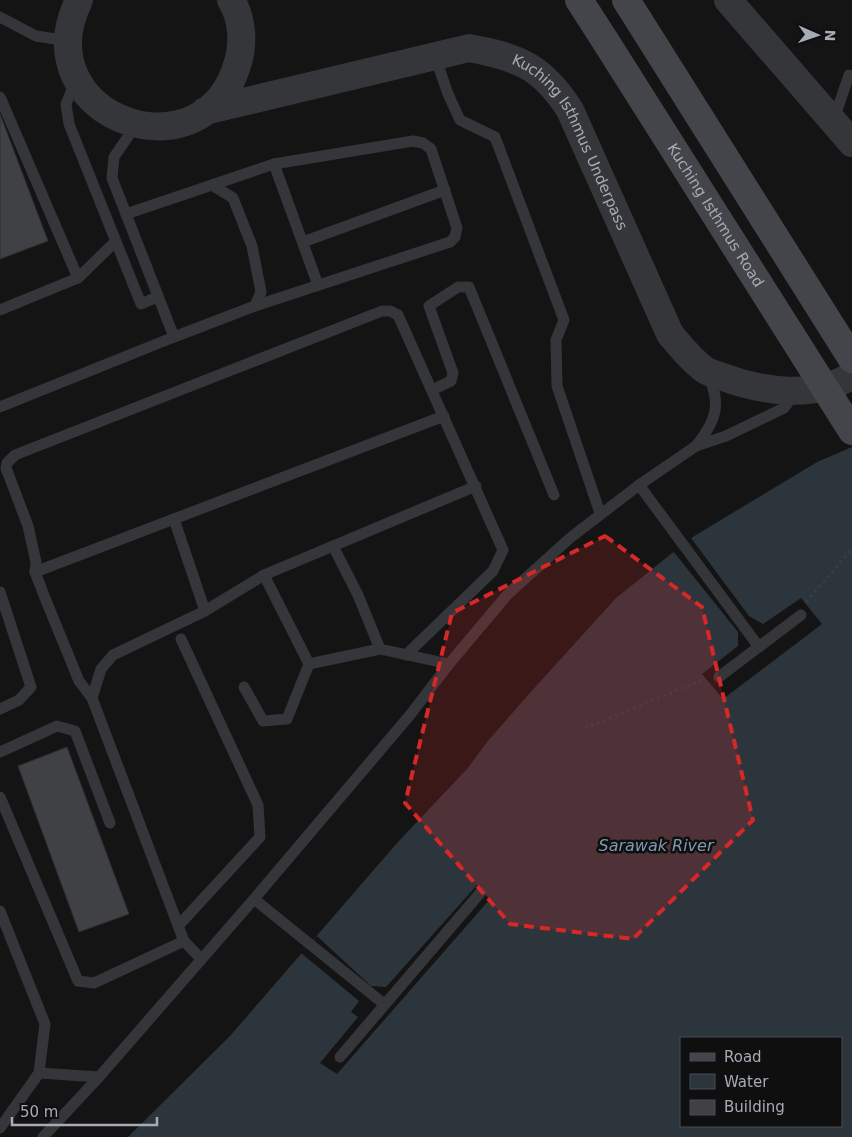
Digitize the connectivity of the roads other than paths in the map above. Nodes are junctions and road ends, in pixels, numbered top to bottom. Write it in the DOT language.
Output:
graph roads {
  1 [pos="79,0"];
  2 [pos="231,0"];
  3 [pos="579,0"];
  4 [pos="728,0"];
  5 [pos="632,9"];
  6 [pos="0,17"];
  7 [pos="68,41"];
  8 [pos="435,56"];
  9 [pos="77,78"];
  10 [pos="852,78"];
  11 [pos="0,97"];
  12 [pos="205,111"];
  13 [pos="833,121"];
  14 [pos="136,125"];
  15 [pos="852,143"];
  16 [pos="274,164"];
  17 [pos="212,185"];
  18 [pos="445,190"];
  19 [pos="126,214"];
  20 [pos="115,242"];
  21 [pos="302,242"];
  22 [pos="78,278"];
  23 [pos="318,285"];
  24 [pos="158,297"];
  25 [pos="255,306"];
  26 [pos="0,310"];
  27 [pos="174,337"];
  28 [pos="852,359"];
  29 [pos="706,370"];
  30 [pos="852,375"];
  31 [pos="432,390"];
  32 [pos="797,392"];
  33 [pos="0,407"];
  34 [pos="444,416"];
  35 [pos="852,431"];
  36 [pos="696,446"];
  37 [pos="639,485"];
  38 [pos="476,486"];
  39 [pos="554,495"];
  40 [pos="600,513"];
  41 [pos="174,519"];
  42 [pos="333,546"];
  43 [pos="35,572"];
  44 [pos="264,575"];
  45 [pos="0,592"];
  46 [pos="205,611"];
  47 [pos="801,615"];
  48 [pos="181,639"];
  49 [pos="759,647"];
  50 [pos="380,649"];
  51 [pos="406,656"];
  52 [pos="309,664"];
  53 [pos="449,664"];
  54 [pos="719,677"];
  55 [pos="244,687"];
  56 [pos="92,698"];
  57 [pos="0,709"];
  58 [pos="0,752"];
  59 [pos="0,797"];
  60 [pos="110,823"];
  61 [pos="481,892"];
  62 [pos="254,899"];
  63 [pos="0,911"];
  64 [pos="179,925"];
  65 [pos="184,941"];
  66 [pos="201,959"];
  67 [pos="384,1004"];
  68 [pos="340,1057"];
  69 [pos="39,1073"];
  70 [pos="99,1077"];
  71 [pos="0,1128"];
  72 [pos="43,1137"];
  1 -- 7 [label="street"];
  2 -- 12 [label="street"];
  3 -- 35 [label="main road, Kuching Isthmus Road, bridge"];
  4 -- 13 [label="street"];
  5 -- 28 [label="main road"];
  6 -- 7 [label="lane"];
  7 -- 9 [label="street"];
  8 -- 12 [label="street, Kuching Isthmus Underpass"];
  8 -- 29 [label="street, Kuching Isthmus Underpass"];
  8 -- 40 [label="lane"];
  9 -- 14 [label="street"];
  9 -- 20 [label="lane"];
  10 -- 13 [label="lane"];
  11 -- 22 [label="lane"];
  12 -- 14 [label="street"];
  13 -- 15 [label="street"];
  14 -- 19 [label="lane"];
  16 -- 17 [label="lane"];
  16 -- 18 [label="lane"];
  16 -- 21 [label="lane"];
  17 -- 19 [label="lane"];
  17 -- 25 [label="lane"];
  18 -- 21 [label="lane"];
  18 -- 23 [label="lane"];
  19 -- 24 [label="lane"];
  20 -- 22 [label="lane"];
  20 -- 24 [label="lane"];
  21 -- 23 [label="lane"];
  22 -- 26 [label="lane"];
  23 -- 25 [label="lane"];
  24 -- 27 [label="lane"];
  25 -- 27 [label="lane"];
  27 -- 33 [label="lane"];
  29 -- 32 [label="street, Kuching Isthmus Underpass"];
  29 -- 36 [label="lane"];
  30 -- 32 [label="street, Kuching Isthmus Underpass"];
  31 -- 34 [label="lane"];
  31 -- 39 [label="lane"];
  31 -- 43 [label="lane"];
  32 -- 36 [label="lane"];
  34 -- 38 [label="lane"];
  34 -- 41 [label="lane"];
  36 -- 37 [label="lane"];
  37 -- 40 [label="lane"];
  37 -- 49 [label="lane"];
  38 -- 42 [label="lane"];
  38 -- 51 [label="lane"];
  40 -- 53 [label="lane"];
  41 -- 43 [label="lane"];
  41 -- 46 [label="lane"];
  42 -- 44 [label="lane"];
  42 -- 50 [label="lane"];
  43 -- 56 [label="lane"];
  44 -- 46 [label="lane"];
  44 -- 52 [label="lane"];
  45 -- 57 [label="lane"];
  46 -- 56 [label="lane"];
  47 -- 49 [label="lane"];
  48 -- 64 [label="lane"];
  49 -- 54 [label="lane"];
  50 -- 51 [label="lane"];
  50 -- 52 [label="lane"];
  51 -- 53 [label="lane"];
  52 -- 55 [label="lane"];
  53 -- 62 [label="lane"];
  56 -- 64 [label="lane"];
  58 -- 60 [label="lane"];
  59 -- 65 [label="lane"];
  61 -- 67 [label="lane"];
  62 -- 66 [label="lane"];
  62 -- 67 [label="lane"];
  63 -- 69 [label="lane"];
  64 -- 65 [label="lane"];
  65 -- 66 [label="lane"];
  66 -- 70 [label="lane"];
  67 -- 68 [label="lane"];
  69 -- 70 [label="lane"];
  69 -- 71 [label="lane"];
  70 -- 72 [label="lane"];
}
